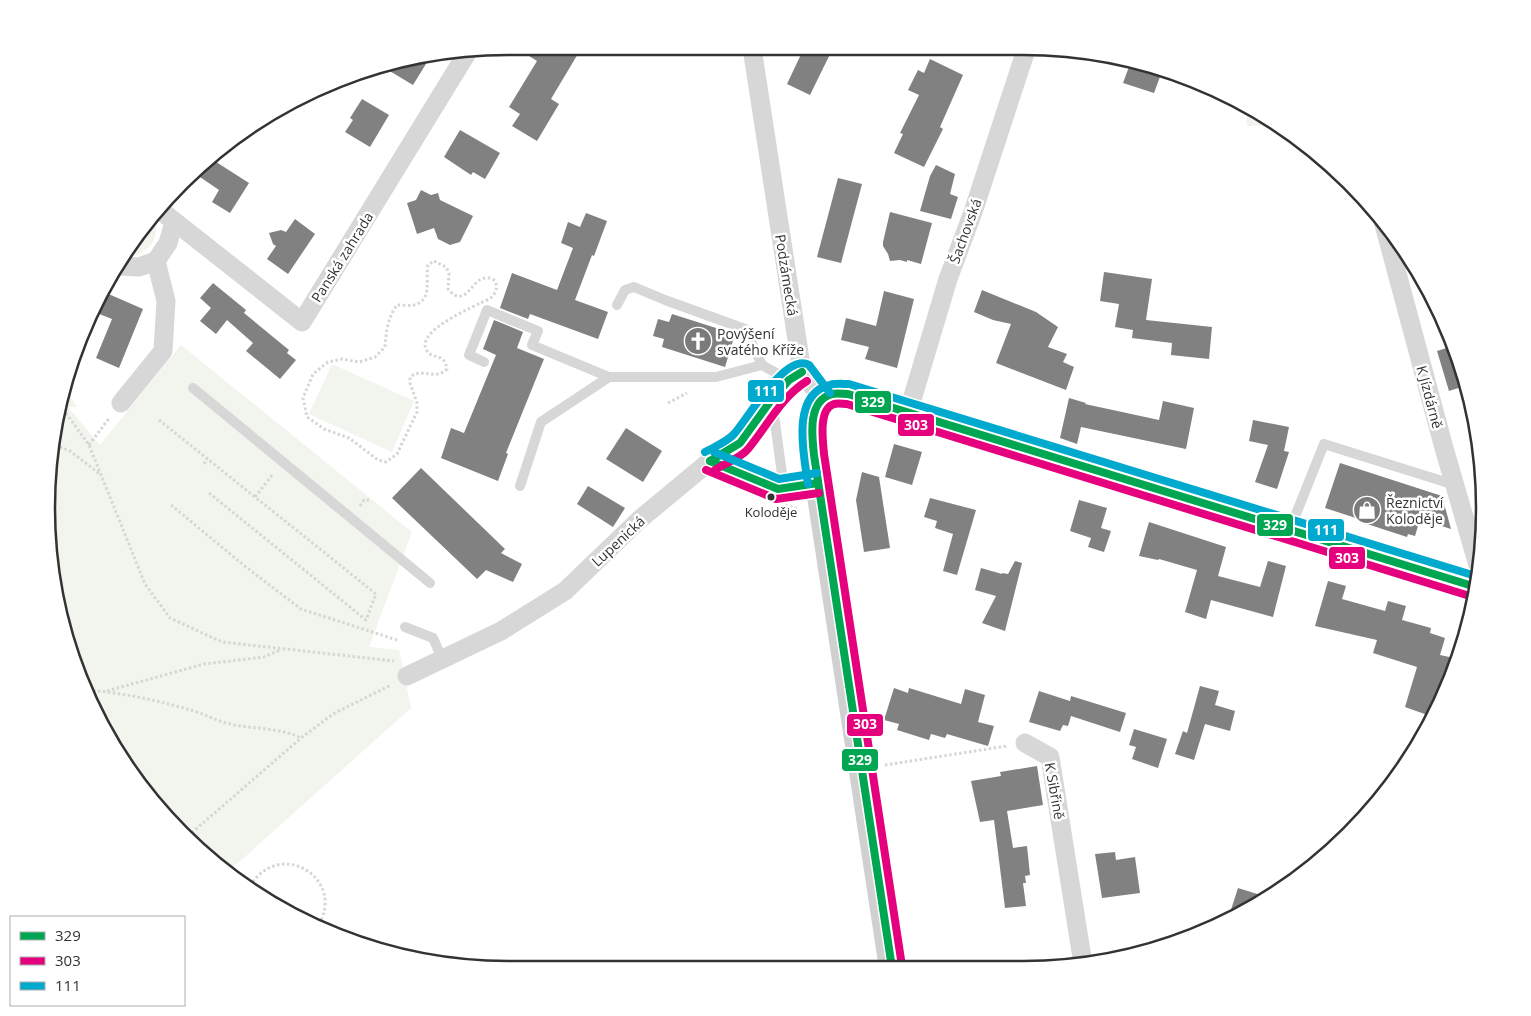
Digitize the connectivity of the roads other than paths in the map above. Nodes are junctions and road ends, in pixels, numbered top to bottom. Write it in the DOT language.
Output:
graph roads {
  1 [pos="753,55"];
  2 [pos="1024,55"];
  3 [pos="464,57"];
  4 [pos="167,216"];
  5 [pos="1390,242"];
  6 [pos="156,261"];
  7 [pos="125,266"];
  8 [pos="617,305"];
  9 [pos="484,362"];
  10 [pos="762,365"];
  11 [pos="795,376"];
  12 [pos="609,377"];
  13 [pos="193,388"];
  14 [pos="772,399"];
  15 [pos="822,399"];
  16 [pos="121,403"];
  17 [pos="908,412"];
  18 [pos="710,461"];
  19 [pos="818,483"];
  20 [pos="1455,485"];
  21 [pos="520,486"];
  22 [pos="784,489"];
  23 [pos="1289,530"];
  24 [pos="1474,550"];
  25 [pos="430,583"];
  26 [pos="1469,585"];
  27 [pos="405,627"];
  28 [pos="445,658"];
  29 [pos="403,669"];
  30 [pos="1025,743"];
  31 [pos="1081,957"];
  32 [pos="891,961"];
  1 -- 11 [label="street, Podzámecká"];
  2 -- 17 [label="street, Šachovská"];
  3 -- 4 [label="street, Panská zahrada"];
  4 -- 6 [label="street, Panská zahrada"];
  5 -- 20 [label="street, K Jízdárně"];
  6 -- 7 [label="street"];
  6 -- 16 [label="street"];
  8 -- 10 [label="lane"];
  9 -- 12 [label="lane"];
  10 -- 11 [label="lane"];
  10 -- 12 [label="lane"];
  11 -- 14 [label="street, Lupenická"];
  11 -- 15 [label="street, Podzámecká"];
  12 -- 21 [label="lane"];
  13 -- 25 [label="lane"];
  14 -- 18 [label="street, Lupenická"];
  14 -- 22 [label="lane"];
  15 -- 17 [label="street"];
  15 -- 19 [label="street"];
  17 -- 23 [label="street"];
  18 -- 22 [label="lane"];
  18 -- 28 [label="street, Lupenická"];
  19 -- 22 [label="lane"];
  19 -- 32 [label="street"];
  20 -- 23 [label="lane"];
  20 -- 24 [label="street, K Jízdárně"];
  23 -- 26 [label="street"];
  27 -- 28 [label="lane"];
  28 -- 29 [label="street, Lupenická"];
  30 -- 31 [label="street, K Sibřině"];
}
